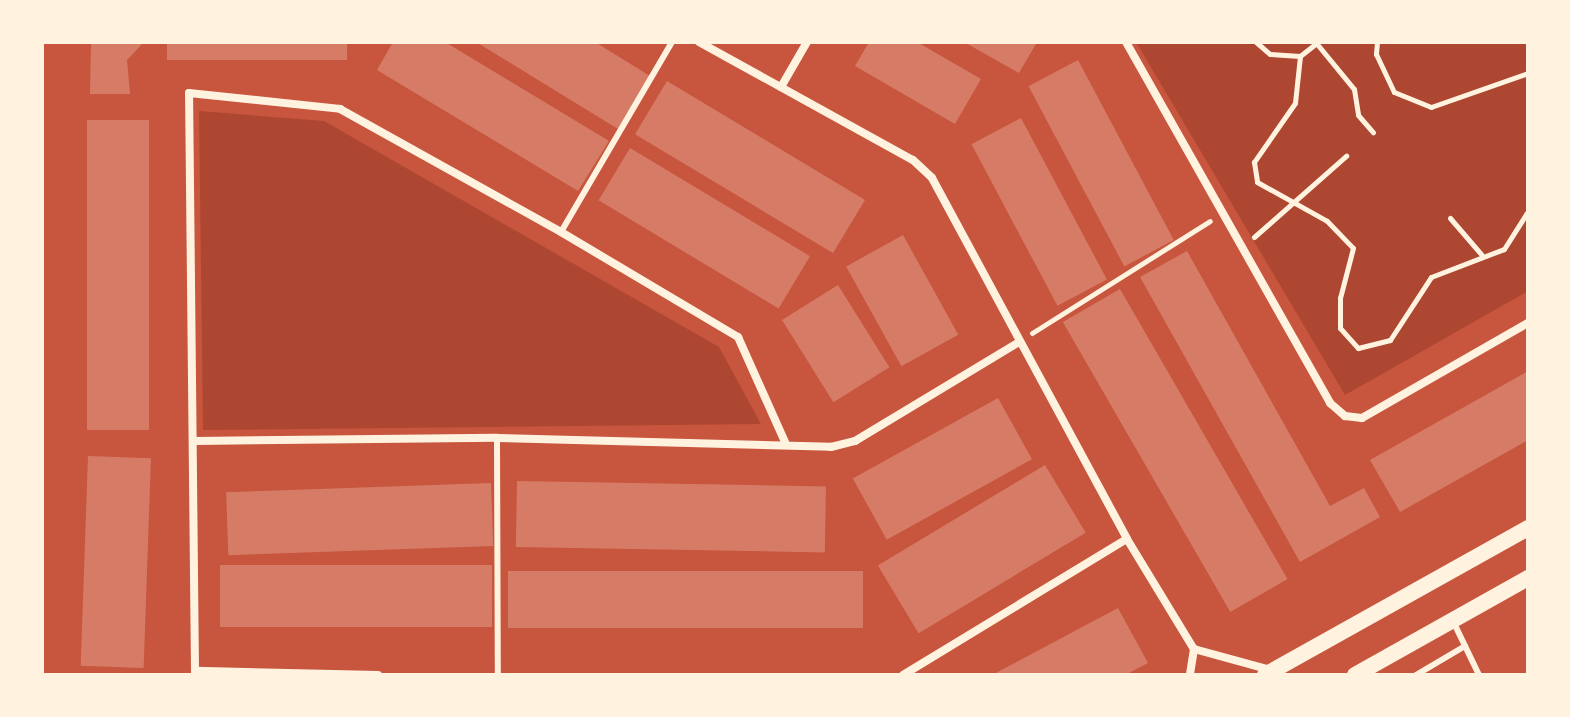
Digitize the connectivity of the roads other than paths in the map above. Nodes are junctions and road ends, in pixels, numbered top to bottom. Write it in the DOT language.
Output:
graph roads {
  1 [pos="672,42"];
  2 [pos="699,42"];
  3 [pos="807,42"];
  4 [pos="1126,42"];
  5 [pos="781,87"];
  6 [pos="561,232"];
  7 [pos="1528,323"];
  8 [pos="1019,342"];
  9 [pos="497,438"];
  10 [pos="194,441"];
  11 [pos="785,442"];
  12 [pos="1528,528"];
  13 [pos="1127,539"];
  14 [pos="1528,578"];
  15 [pos="1453,621"];
  16 [pos="1465,646"];
  17 [pos="1194,649"];
  18 [pos="1269,673"];
  19 [pos="378,675"];
  20 [pos="498,675"];
  21 [pos="903,675"];
  22 [pos="1190,675"];
  23 [pos="1355,675"];
  24 [pos="1416,675"];
  25 [pos="1479,675"];
  1 -- 6 [label="lane"];
  2 -- 5 [label="street"];
  3 -- 5 [label="street"];
  4 -- 7 [label="street"];
  5 -- 8 [label="street"];
  6 -- 10 [label="street"];
  6 -- 11 [label="street"];
  8 -- 11 [label="street"];
  8 -- 13 [label="street"];
  9 -- 10 [label="street"];
  9 -- 11 [label="street"];
  9 -- 20 [label="lane"];
  10 -- 19 [label="street"];
  12 -- 18 [label="main road"];
  13 -- 17 [label="street"];
  13 -- 21 [label="street"];
  14 -- 15 [label="main road"];
  15 -- 16 [label="lane"];
  15 -- 23 [label="main road"];
  16 -- 24 [label="lane"];
  16 -- 25 [label="lane"];
  17 -- 18 [label="street"];
  17 -- 22 [label="street"];
}
